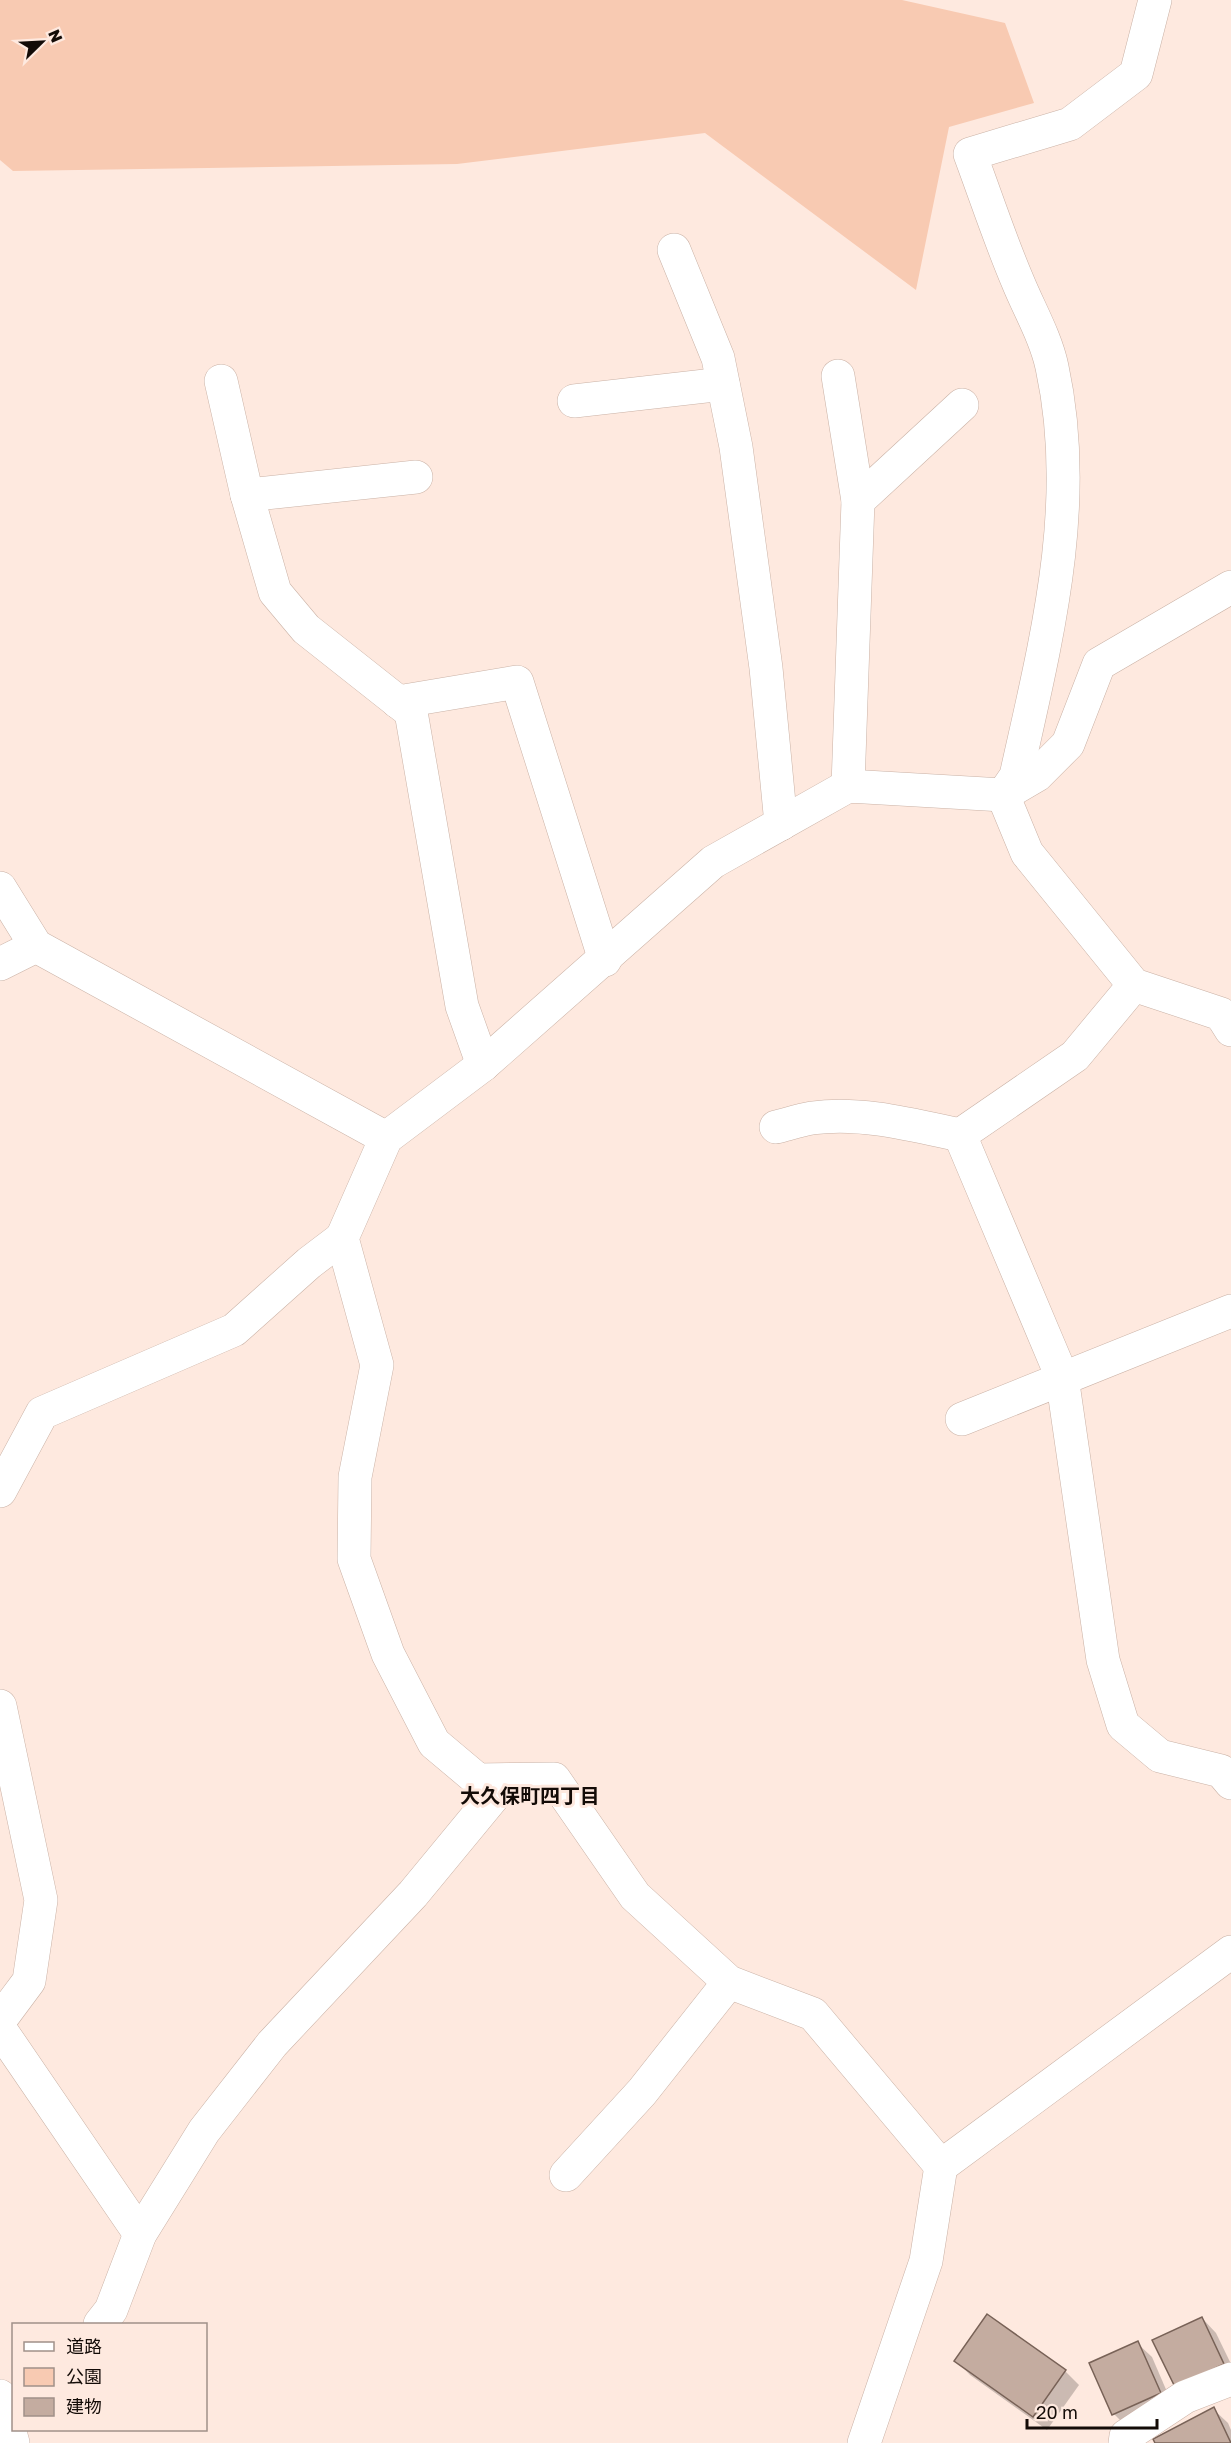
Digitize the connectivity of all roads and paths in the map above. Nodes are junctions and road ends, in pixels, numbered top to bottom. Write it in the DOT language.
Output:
graph roads {
  1 [pos="1155,0"];
  2 [pos="674,250"];
  3 [pos="838,376"];
  4 [pos="220,381"];
  5 [pos="723,384"];
  6 [pos="574,401"];
  7 [pos="962,405"];
  8 [pos="416,477"];
  9 [pos="248,495"];
  10 [pos="858,501"];
  11 [pos="1231,587"];
  12 [pos="398,702"];
  13 [pos="848,786"];
  14 [pos="1004,795"];
  15 [pos="781,824"];
  16 [pos="0,888"];
  17 [pos="36,946"];
  18 [pos="605,960"];
  19 [pos="0,964"];
  20 [pos="1134,985"];
  21 [pos="1231,1030"];
  22 [pos="483,1065"];
  23 [pos="776,1127"];
  24 [pos="960,1135"];
  25 [pos="386,1138"];
  26 [pos="342,1238"];
  27 [pos="1231,1311"];
  28 [pos="1062,1377"];
  29 [pos="962,1419"];
  30 [pos="0,1491"];
  31 [pos="0,1706"];
  32 [pos="1231,1747"];
  33 [pos="1202,1766"];
  34 [pos="507,1780"];
  35 [pos="1231,1783"];
  36 [pos="1231,1952"];
  37 [pos="729,1982"];
  38 [pos="0,2020"];
  39 [pos="0,2029"];
  40 [pos="941,2166"];
  41 [pos="566,2175"];
  42 [pos="140,2234"];
  43 [pos="101,2323"];
  44 [pos="1231,2379"];
  45 [pos="7,2405"];
  46 [pos="13,2443"];
  47 [pos="864,2443"];
  48 [pos="1125,2443"];
  1 -- 14 [label="street"];
  2 -- 5 [label="street"];
  3 -- 10 [label="street"];
  4 -- 9 [label="street"];
  5 -- 6 [label="street"];
  5 -- 15 [label="street"];
  7 -- 10 [label="street"];
  8 -- 9 [label="street"];
  9 -- 12 [label="street"];
  10 -- 13 [label="street"];
  11 -- 14 [label="street"];
  12 -- 18 [label="street"];
  12 -- 22 [label="street"];
  13 -- 14 [label="street"];
  13 -- 15 [label="street"];
  14 -- 20 [label="street"];
  15 -- 18 [label="street"];
  16 -- 17 [label="street"];
  17 -- 19 [label="street"];
  17 -- 25 [label="street"];
  18 -- 22 [label="street"];
  20 -- 21 [label="street"];
  20 -- 24 [label="street"];
  22 -- 25 [label="street"];
  23 -- 24 [label="street"];
  24 -- 28 [label="street"];
  25 -- 26 [label="street"];
  26 -- 30 [label="street"];
  26 -- 34 [label="street"];
  27 -- 28 [label="street"];
  28 -- 29 [label="street"];
  28 -- 33 [label="street"];
  31 -- 38 [label="street"];
  32 -- 33 [label="street"];
  33 -- 35 [label="street"];
  34 -- 37 [label="street"];
  34 -- 42 [label="street"];
  36 -- 40 [label="street"];
  37 -- 40 [label="street"];
  37 -- 41 [label="street"];
  39 -- 42 [label="street"];
  40 -- 47 [label="street"];
  42 -- 43 [label="street"];
  44 -- 48 [label="street"];
  45 -- 46 [label="street"];
}
